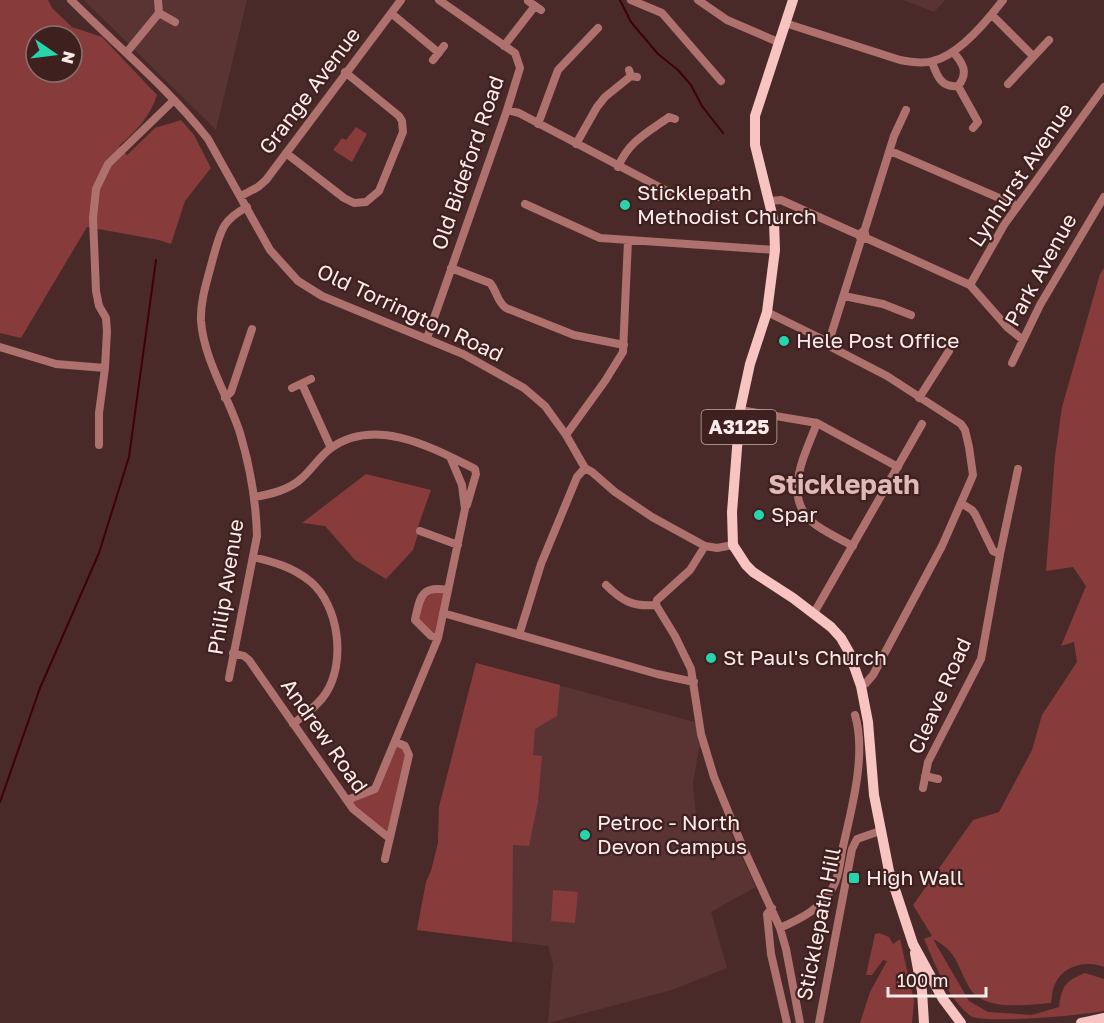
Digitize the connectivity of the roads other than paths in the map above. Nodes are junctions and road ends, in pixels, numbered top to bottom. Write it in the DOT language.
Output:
graph roads {
  1 [pos="71,0"];
  2 [pos="158,0"];
  3 [pos="401,0"];
  4 [pos="439,0"];
  5 [pos="632,0"];
  6 [pos="698,0"];
  7 [pos="793,0"];
  8 [pos="1003,0"];
  9 [pos="535,6"];
  10 [pos="159,13"];
  11 [pos="391,13"];
  12 [pos="992,15"];
  13 [pos="175,22"];
  14 [pos="785,23"];
  15 [pos="598,28"];
  16 [pos="1049,40"];
  17 [pos="778,42"];
  18 [pos="504,46"];
  19 [pos="127,52"];
  20 [pos="953,52"];
  21 [pos="438,53"];
  22 [pos="1034,56"];
  23 [pos="932,62"];
  24 [pos="345,72"];
  25 [pos="632,74"];
  26 [pos="708,82"];
  27 [pos="1008,84"];
  28 [pos="958,86"];
  29 [pos="1104,87"];
  30 [pos="174,100"];
  31 [pos="507,110"];
  32 [pos="906,110"];
  33 [pos="671,115"];
  34 [pos="538,124"];
  35 [pos="973,128"];
  36 [pos="576,144"];
  37 [pos="286,153"];
  38 [pos="890,153"];
  39 [pos="618,167"];
  40 [pos="715,194"];
  41 [pos="241,196"];
  42 [pos="1104,196"];
  43 [pos="770,201"];
  44 [pos="525,204"];
  45 [pos="1018,206"];
  46 [pos="247,207"];
  47 [pos="862,236"];
  48 [pos="628,240"];
  49 [pos="775,250"];
  50 [pos="451,268"];
  51 [pos="970,285"];
  52 [pos="844,296"];
  53 [pos="767,312"];
  54 [pos="911,315"];
  55 [pos="252,329"];
  56 [pos="427,338"];
  57 [pos="1023,340"];
  58 [pos="829,344"];
  59 [pos="624,345"];
  60 [pos="0,347"];
  61 [pos="949,351"];
  62 [pos="1012,363"];
  63 [pos="105,368"];
  64 [pos="311,379"];
  65 [pos="302,384"];
  66 [pos="292,388"];
  67 [pos="225,398"];
  68 [pos="919,398"];
  69 [pos="740,410"];
  70 [pos="817,423"];
  71 [pos="922,424"];
  72 [pos="566,435"];
  73 [pos="99,445"];
  74 [pos="331,448"];
  75 [pos="451,459"];
  76 [pos="898,467"];
  77 [pos="585,468"];
  78 [pos="1018,469"];
  79 [pos="255,497"];
  80 [pos="961,503"];
  81 [pos="465,509"];
  82 [pos="420,531"];
  83 [pos="458,545"];
  84 [pos="733,545"];
  85 [pos="705,546"];
  86 [pos="853,546"];
  87 [pos="1000,554"];
  88 [pos="253,557"];
  89 [pos="606,585"];
  90 [pos="448,590"];
  91 [pos="656,605"];
  92 [pos="443,613"];
  93 [pos="814,613"];
  94 [pos="519,635"];
  95 [pos="438,638"];
  96 [pos="233,653"];
  97 [pos="229,678"];
  98 [pos="694,682"];
  99 [pos="861,686"];
  100 [pos="855,715"];
  101 [pos="293,724"];
  102 [pos="396,742"];
  103 [pos="925,776"];
  104 [pos="938,779"];
  105 [pos="923,789"];
  106 [pos="347,800"];
  107 [pos="880,831"];
  108 [pos="389,838"];
  109 [pos="385,860"];
  110 [pos="772,908"];
  111 [pos="780,928"];
  112 [pos="913,944"];
  113 [pos="1104,1018"];
  114 [pos="786,1023"];
  115 [pos="800,1023"];
  116 [pos="819,1023"];
  117 [pos="924,1023"];
  118 [pos="962,1023"];
  119 [pos="1081,1023"];
  1 -- 19 [label="street, Old Torrington Road"];
  2 -- 10 [label="street"];
  3 -- 11 [label="street, Grange Avenue"];
  4 -- 18 [label="street, Old Bideford Road"];
  5 -- 26 [label="street"];
  6 -- 17 [label="street"];
  7 -- 14 [label="main road, A3125"];
  8 -- 12 [label="street"];
  9 -- 18 [label="street"];
  10 -- 13 [label="street"];
  10 -- 19 [label="street"];
  11 -- 21 [label="street"];
  11 -- 24 [label="street, Grange Avenue"];
  12 -- 20 [label="street"];
  12 -- 22 [label="street"];
  14 -- 17 [label="main road, A3125"];
  14 -- 23 [label="street"];
  15 -- 34 [label="street"];
  16 -- 22 [label="street"];
  17 -- 43 [label="main road, A3125"];
  18 -- 31 [label="street, Old Bideford Road"];
  19 -- 30 [label="street, Old Torrington Road"];
  20 -- 23 [label="street"];
  20 -- 28 [label="street"];
  22 -- 27 [label="street"];
  23 -- 28 [label="street"];
  24 -- 37 [label="street, Grange Avenue"];
  24 -- 37 [label="street"];
  25 -- 36 [label="street"];
  28 -- 35 [label="street"];
  29 -- 45 [label="street, Lynhurst Avenue"];
  30 -- 41 [label="street, Old Torrington Road"];
  30 -- 63 [label="street"];
  31 -- 34 [label="street"];
  31 -- 50 [label="street, Old Bideford Road"];
  32 -- 38 [label="street"];
  33 -- 39 [label="street"];
  34 -- 36 [label="street"];
  36 -- 39 [label="street"];
  37 -- 41 [label="street, Grange Avenue"];
  38 -- 45 [label="street"];
  38 -- 47 [label="street"];
  39 -- 40 [label="street"];
  41 -- 46 [label="street, Old Torrington Road"];
  42 -- 57 [label="street, Park Avenue"];
  43 -- 47 [label="street"];
  43 -- 49 [label="main road, A3125"];
  44 -- 48 [label="street"];
  45 -- 51 [label="street, Lynhurst Avenue"];
  46 -- 56 [label="street, Old Torrington Road"];
  46 -- 67 [label="street, Philip Avenue"];
  47 -- 51 [label="street"];
  47 -- 52 [label="street"];
  48 -- 49 [label="street"];
  48 -- 59 [label="street"];
  49 -- 53 [label="main road, A3125"];
  50 -- 56 [label="street, Old Bideford Road"];
  50 -- 59 [label="street"];
  51 -- 57 [label="street"];
  52 -- 54 [label="street"];
  52 -- 58 [label="street"];
  53 -- 58 [label="street"];
  53 -- 69 [label="main road, A3125"];
  55 -- 67 [label="street"];
  56 -- 72 [label="street, Old Torrington Road"];
  57 -- 62 [label="street, Park Avenue"];
  58 -- 68 [label="street"];
  59 -- 72 [label="street"];
  60 -- 63 [label="street"];
  61 -- 68 [label="street"];
  63 -- 73 [label="street"];
  64 -- 65 [label="street"];
  65 -- 66 [label="street"];
  65 -- 74 [label="street"];
  67 -- 79 [label="street, Philip Avenue"];
  68 -- 80 [label="street"];
  69 -- 70 [label="street"];
  69 -- 84 [label="main road, A3125"];
  70 -- 76 [label="street"];
  70 -- 86 [label="street"];
  71 -- 76 [label="street"];
  72 -- 77 [label="street, Old Torrington Road"];
  74 -- 75 [label="street"];
  74 -- 79 [label="street"];
  75 -- 81 [label="street"];
  75 -- 81 [label="street"];
  76 -- 86 [label="street"];
  77 -- 85 [label="street, Old Torrington Road"];
  77 -- 94 [label="street"];
  78 -- 87 [label="street, Cleave Road"];
  79 -- 88 [label="street, Philip Avenue"];
  80 -- 87 [label="street"];
  80 -- 99 [label="street"];
  81 -- 83 [label="street"];
  82 -- 83 [label="street"];
  83 -- 90 [label="street"];
  84 -- 85 [label="street"];
  84 -- 93 [label="main road"];
  85 -- 91 [label="street"];
  86 -- 93 [label="street"];
  87 -- 103 [label="street, Cleave Road"];
  88 -- 96 [label="street, Philip Avenue"];
  88 -- 101 [label="street"];
  89 -- 91 [label="street"];
  90 -- 92 [label="street"];
  90 -- 95 [label="street"];
  91 -- 98 [label="street"];
  92 -- 94 [label="street"];
  92 -- 95 [label="street"];
  93 -- 99 [label="main road"];
  94 -- 98 [label="street"];
  95 -- 102 [label="street"];
  96 -- 97 [label="street, Philip Avenue"];
  96 -- 101 [label="street, Andrew Road"];
  98 -- 110 [label="street"];
  99 -- 107 [label="main road"];
  100 -- 111 [label="street"];
  101 -- 106 [label="street, Andrew Road"];
  102 -- 106 [label="street"];
  102 -- 108 [label="street"];
  103 -- 104 [label="street, Cleave Road"];
  103 -- 105 [label="street, Cleave Road"];
  106 -- 108 [label="street, Andrew Road"];
  107 -- 112 [label="main road"];
  107 -- 116 [label="street, Sticklepath Hill"];
  108 -- 109 [label="street"];
  110 -- 111 [label="street"];
  110 -- 114 [label="street"];
  111 -- 115 [label="street"];
  112 -- 117 [label="main road"];
  112 -- 118 [label="main road"];
  113 -- 119 [label="main road"];
}
